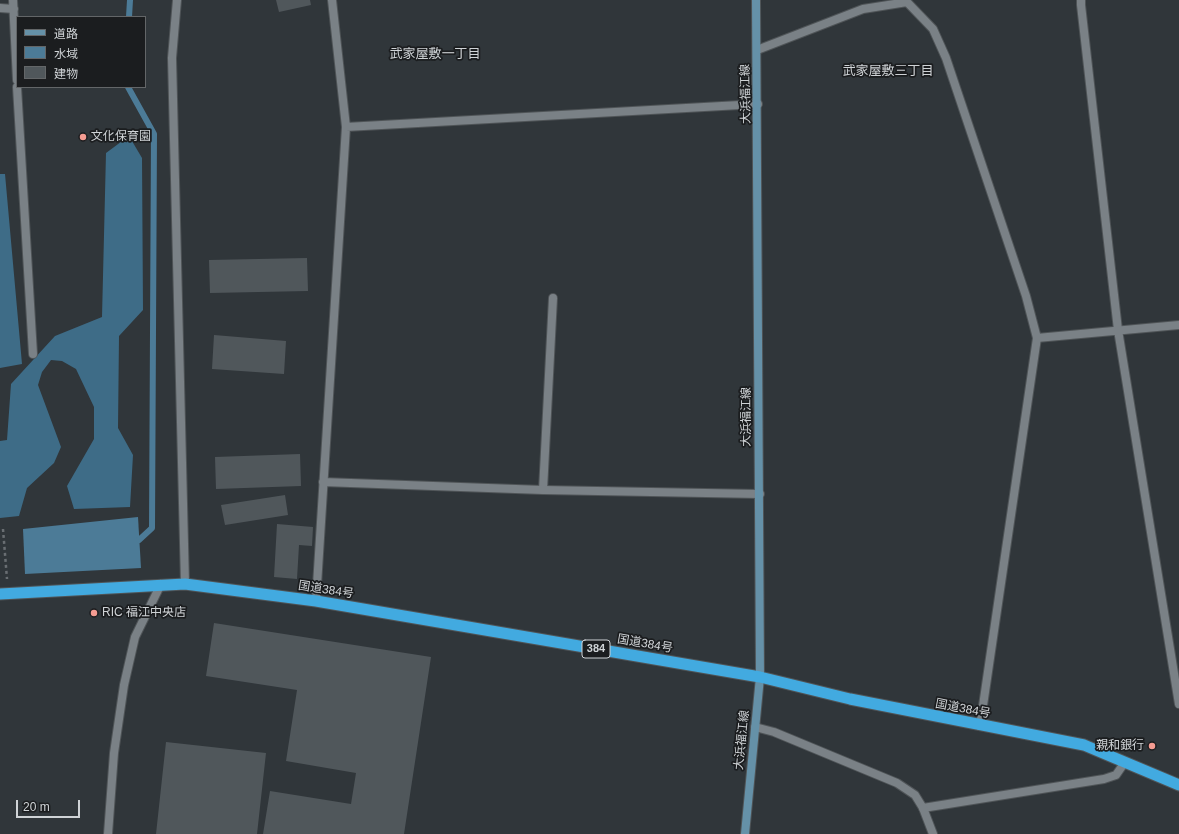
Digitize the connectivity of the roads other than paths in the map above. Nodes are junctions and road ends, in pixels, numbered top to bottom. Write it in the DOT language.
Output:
graph roads {
  1 [pos="13,0"];
  2 [pos="177,0"];
  3 [pos="332,0"];
  4 [pos="756,0"];
  5 [pos="1081,0"];
  6 [pos="908,1"];
  7 [pos="0,8"];
  8 [pos="14,9"];
  9 [pos="757,50"];
  10 [pos="16,56"];
  11 [pos="17,88"];
  12 [pos="758,104"];
  13 [pos="346,127"];
  14 [pos="553,298"];
  15 [pos="1179,325"];
  16 [pos="1118,330"];
  17 [pos="1036,338"];
  18 [pos="33,354"];
  19 [pos="324,482"];
  20 [pos="543,490"];
  21 [pos="760,494"];
  22 [pos="161,584"];
  23 [pos="185,584"];
  24 [pos="4,594"];
  25 [pos="316,601"];
  26 [pos="760,677"];
  27 [pos="1179,704"];
  28 [pos="980,726"];
  29 [pos="755,727"];
  30 [pos="1125,762"];
  31 [pos="1179,785"];
  32 [pos="923,808"];
  33 [pos="108,834"];
  34 [pos="745,834"];
  35 [pos="933,834"];
  1 -- 8 [label="street"];
  2 -- 23 [label="street"];
  3 -- 13 [label="street"];
  4 -- 9 [label="main road, 大浜福江線"];
  5 -- 16 [label="street"];
  6 -- 9 [label="street"];
  6 -- 17 [label="street"];
  7 -- 8 [label="street"];
  8 -- 10 [label="street"];
  9 -- 12 [label="main road, 大浜福江線"];
  11 -- 18 [label="street"];
  12 -- 13 [label="street"];
  12 -- 21 [label="main road, 大浜福江線"];
  13 -- 19 [label="street"];
  14 -- 20 [label="street"];
  15 -- 16 [label="street"];
  16 -- 17 [label="street"];
  16 -- 27 [label="street"];
  17 -- 28 [label="street"];
  19 -- 20 [label="street"];
  19 -- 25 [label="street"];
  20 -- 21 [label="street"];
  21 -- 26 [label="main road, 大浜福江線"];
  22 -- 23 [label="highway, 国道384号 / 384"];
  22 -- 24 [label="highway, 国道384号 / 384"];
  22 -- 33 [label="street"];
  23 -- 25 [label="highway, 国道384号 / 384"];
  25 -- 26 [label="highway, 国道384号 / 384"];
  26 -- 28 [label="highway, 国道384号 / 384"];
  26 -- 29 [label="main road, 大浜福江線"];
  28 -- 30 [label="highway, 国道384号 / 384"];
  29 -- 32 [label="street"];
  29 -- 34 [label="main road, 大浜福江線"];
  30 -- 31 [label="highway, 国道384号 / 384"];
  30 -- 32 [label="street"];
  32 -- 35 [label="street"];
}
